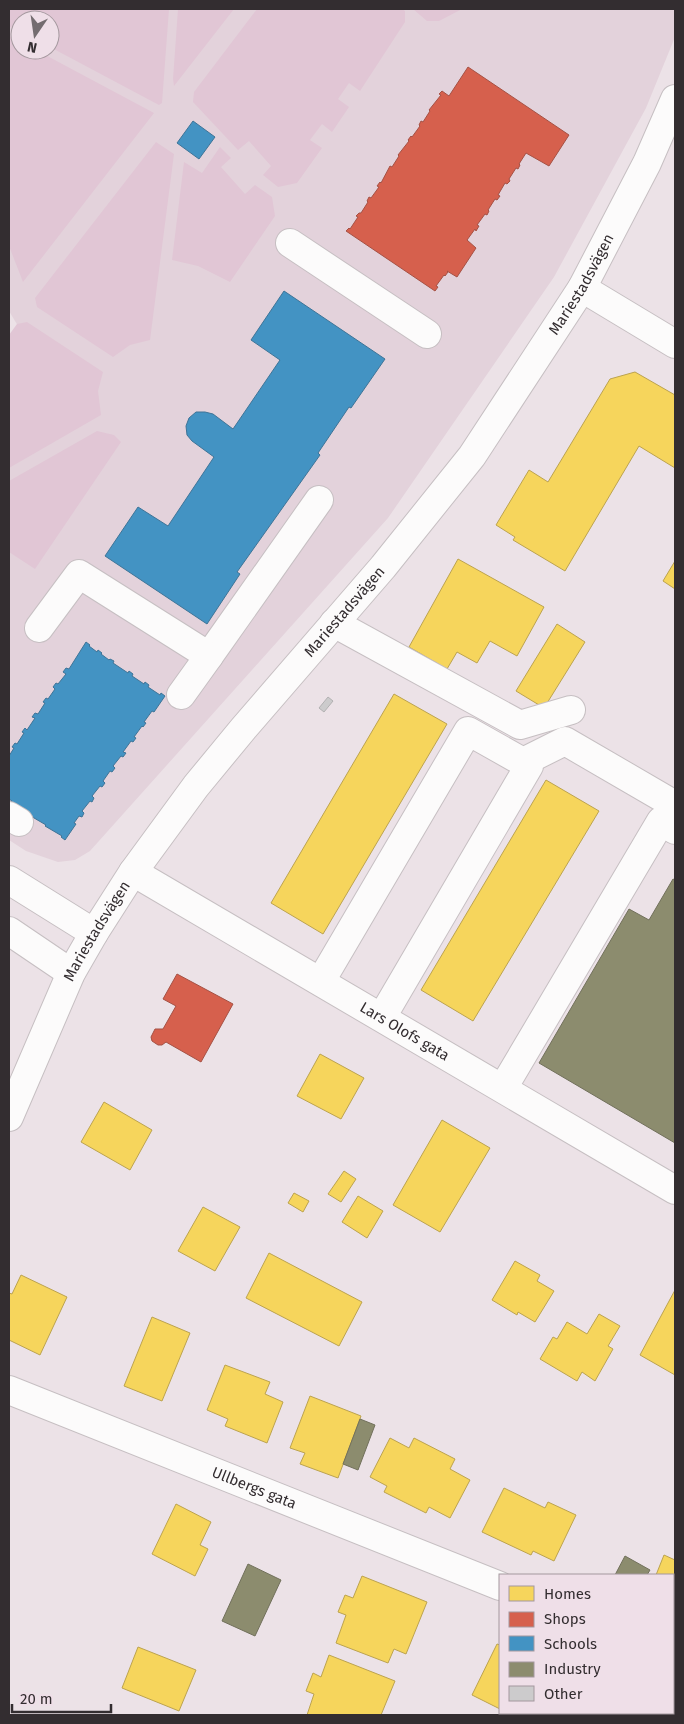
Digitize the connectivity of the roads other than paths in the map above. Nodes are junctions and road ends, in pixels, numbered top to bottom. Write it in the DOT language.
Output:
graph roads {
  1 [pos="675,99"];
  2 [pos="290,243"];
  3 [pos="582,288"];
  4 [pos="427,334"];
  5 [pos="675,344"];
  6 [pos="319,500"];
  7 [pos="334,623"];
  8 [pos="39,628"];
  9 [pos="209,656"];
  10 [pos="181,695"];
  11 [pos="571,710"];
  12 [pos="523,762"];
  13 [pos="672,816"];
  14 [pos="133,872"];
  15 [pos="9,880"];
  16 [pos="9,932"];
  17 [pos="94,933"];
  18 [pos="70,973"];
  19 [pos="321,982"];
  20 [pos="382,1017"];
  21 [pos="503,1088"];
  22 [pos="9,1117"];
  23 [pos="675,1190"];
  24 [pos="9,1390"];
  25 [pos="499,1586"];
  1 -- 3 [label="street, Mariestadsvägen"];
  2 -- 4 [label="street"];
  3 -- 5 [label="street"];
  3 -- 7 [label="street, Mariestadsvägen"];
  6 -- 9 [label="street"];
  7 -- 11 [label="street"];
  7 -- 14 [label="street, Mariestadsvägen"];
  8 -- 9 [label="street"];
  9 -- 10 [label="street"];
  12 -- 13 [label="street"];
  12 -- 19 [label="street"];
  12 -- 20 [label="street"];
  13 -- 21 [label="street"];
  14 -- 17 [label="street, Mariestadsvägen"];
  14 -- 19 [label="street, Lars Olofs gata"];
  15 -- 17 [label="street"];
  16 -- 18 [label="street"];
  17 -- 18 [label="street, Mariestadsvägen"];
  18 -- 22 [label="street, Mariestadsvägen"];
  19 -- 20 [label="street, Lars Olofs gata"];
  20 -- 21 [label="street, Lars Olofs gata"];
  21 -- 23 [label="street, Lars Olofs gata"];
  24 -- 25 [label="street, Ullbergs gata"];
}
